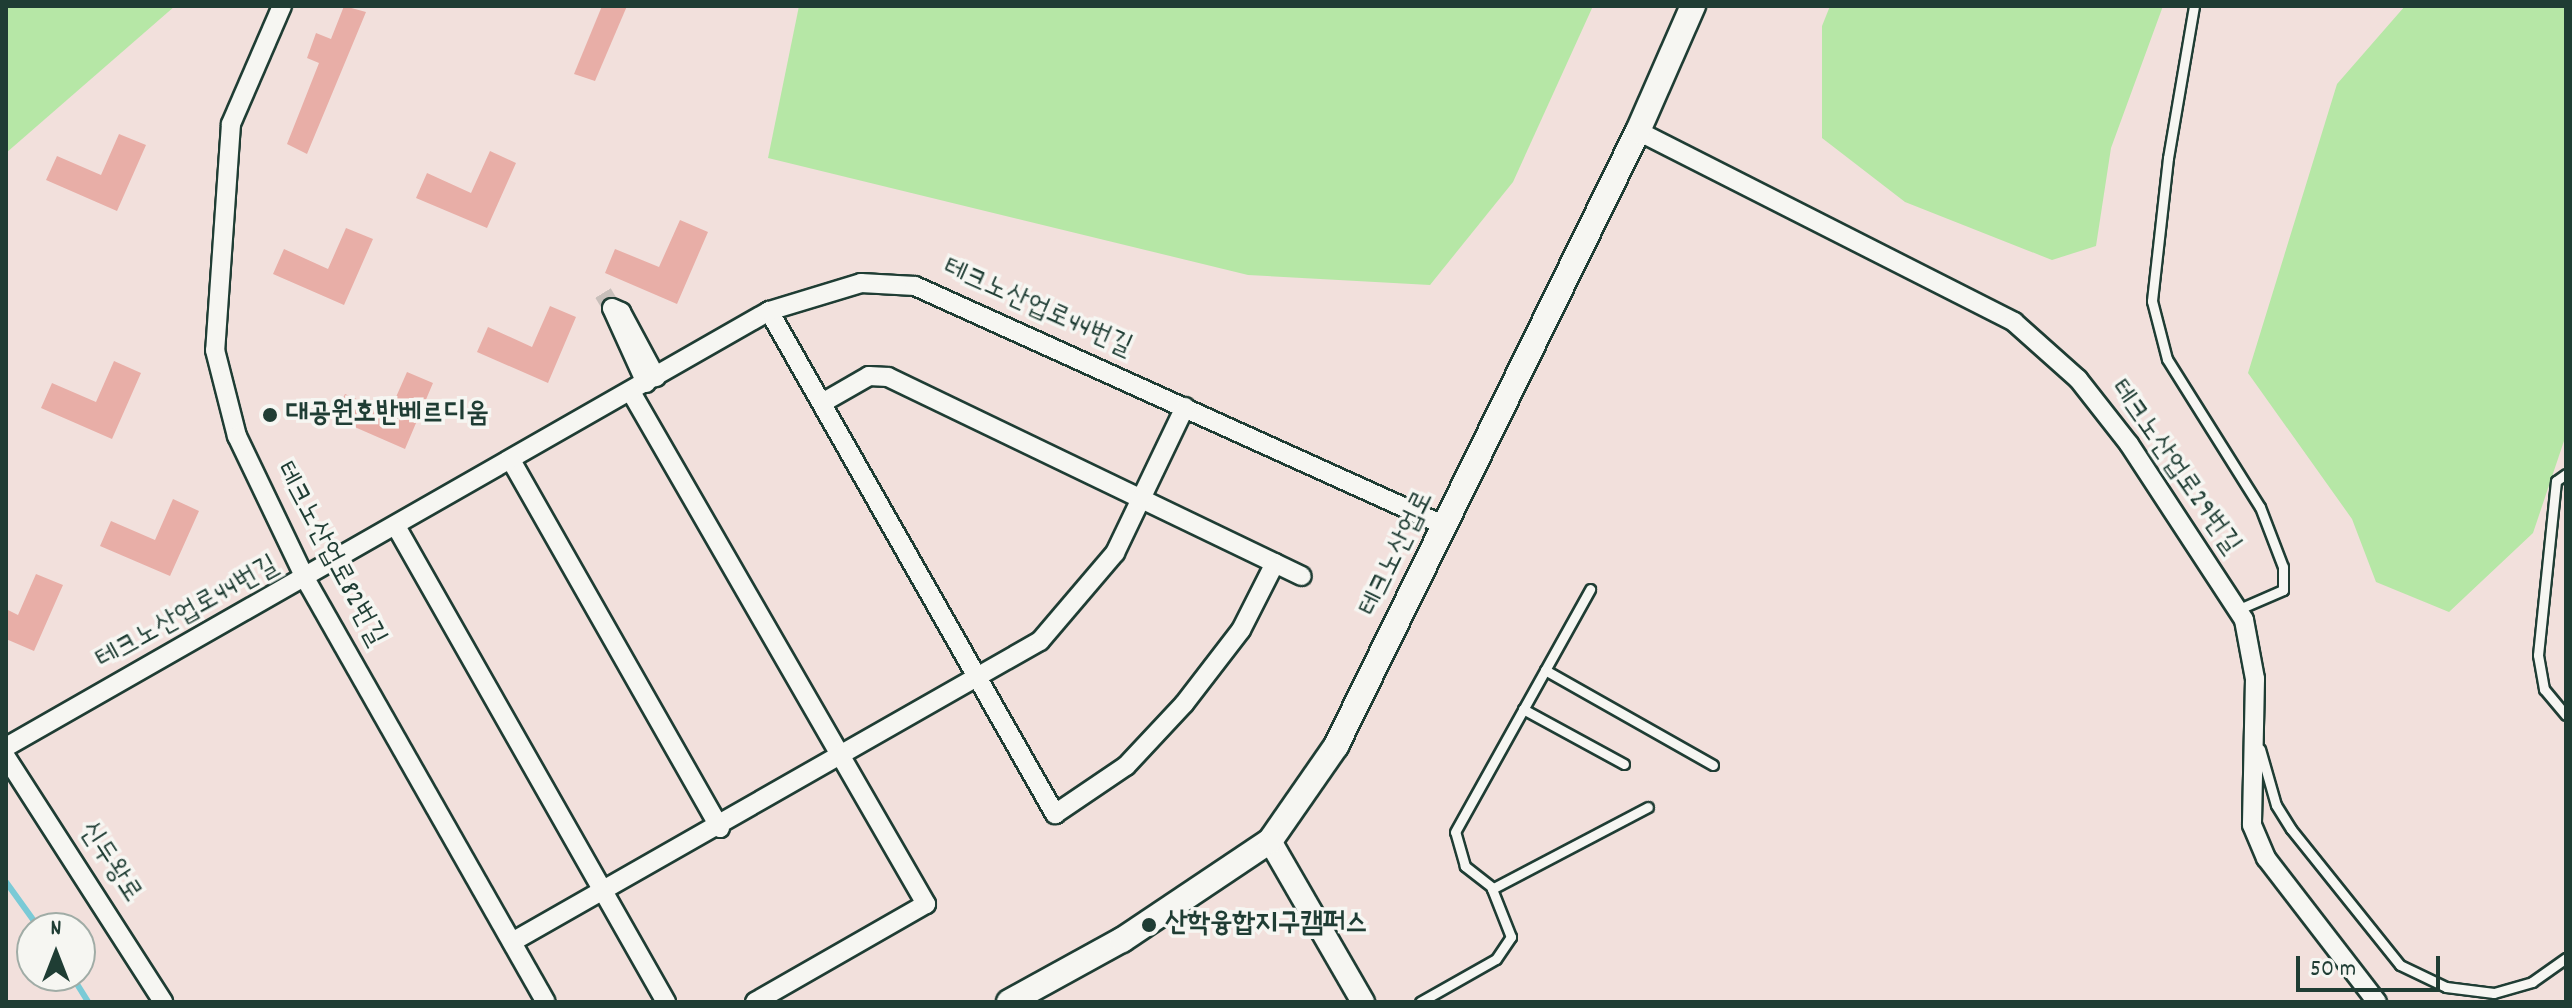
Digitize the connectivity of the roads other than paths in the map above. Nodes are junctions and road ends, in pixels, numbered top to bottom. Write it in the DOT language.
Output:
graph roads {
  1 [pos="282,6"];
  2 [pos="1693,6"];
  3 [pos="2194,6"];
  4 [pos="1638,131"];
  5 [pos="769,311"];
  6 [pos="644,384"];
  7 [pos="822,403"];
  8 [pos="1185,407"];
  9 [pos="512,462"];
  10 [pos="2566,474"];
  11 [pos="1141,503"];
  12 [pos="1445,526"];
  13 [pos="397,528"];
  14 [pos="1275,563"];
  15 [pos="1302,576"];
  16 [pos="306,580"];
  17 [pos="1590,589"];
  18 [pos="2237,610"];
  19 [pos="1545,670"];
  20 [pos="982,679"];
  21 [pos="1523,709"];
  22 [pos="2566,715"];
  23 [pos="2254,730"];
  24 [pos="6,747"];
  25 [pos="6,757"];
  26 [pos="839,758"];
  27 [pos="1624,764"];
  28 [pos="1713,765"];
  29 [pos="1648,807"];
  30 [pos="720,828"];
  31 [pos="1270,841"];
  32 [pos="1493,888"];
  33 [pos="600,893"];
  34 [pos="512,942"];
  35 [pos="2566,958"];
  36 [pos="163,1002"];
  37 [pos="546,1002"];
  38 [pos="666,1002"];
  39 [pos="755,1002"];
  40 [pos="1009,1002"];
  41 [pos="1363,1002"];
  42 [pos="1420,1002"];
  43 [pos="2377,1002"];
  1 -- 16 [label="street, 테크노산업로82번길"];
  2 -- 4 [label="main road, 테크노산업로"];
  3 -- 18 [label="lane"];
  4 -- 12 [label="main road, 테크노산업로"];
  4 -- 18 [label="street, 테크노산업로29번길"];
  5 -- 6 [label="street, 테크노산업로44번길"];
  5 -- 7 [label="street"];
  5 -- 8 [label="street, 테크노산업로44번길"];
  6 -- 9 [label="street, 테크노산업로44번길"];
  6 -- 26 [label="street"];
  7 -- 11 [label="street"];
  7 -- 20 [label="street"];
  8 -- 11 [label="street"];
  8 -- 12 [label="street, 테크노산업로44번길"];
  9 -- 13 [label="street, 테크노산업로44번길"];
  9 -- 30 [label="street"];
  10 -- 22 [label="lane"];
  11 -- 14 [label="street"];
  11 -- 20 [label="street"];
  12 -- 31 [label="main road, 테크노산업로"];
  13 -- 16 [label="street, 테크노산업로44번길"];
  13 -- 33 [label="street"];
  14 -- 15 [label="street"];
  14 -- 20 [label="street"];
  16 -- 24 [label="street, 테크노산업로44번길"];
  16 -- 34 [label="street, 테크노산업로82번길"];
  17 -- 19 [label="lane"];
  18 -- 23 [label="street, 테크노산업로29번길"];
  19 -- 21 [label="lane"];
  19 -- 28 [label="lane"];
  20 -- 26 [label="street"];
  21 -- 27 [label="lane"];
  21 -- 32 [label="lane"];
  23 -- 35 [label="lane"];
  23 -- 43 [label="street, 테크노산업로29번길"];
  25 -- 36 [label="street, 신두왕로"];
  26 -- 30 [label="street"];
  26 -- 39 [label="street"];
  29 -- 32 [label="lane"];
  30 -- 33 [label="street"];
  31 -- 40 [label="main road, 테크노산업로"];
  31 -- 41 [label="street"];
  32 -- 42 [label="lane"];
  33 -- 34 [label="street"];
  33 -- 38 [label="street"];
  34 -- 37 [label="street, 테크노산업로82번길"];
}
